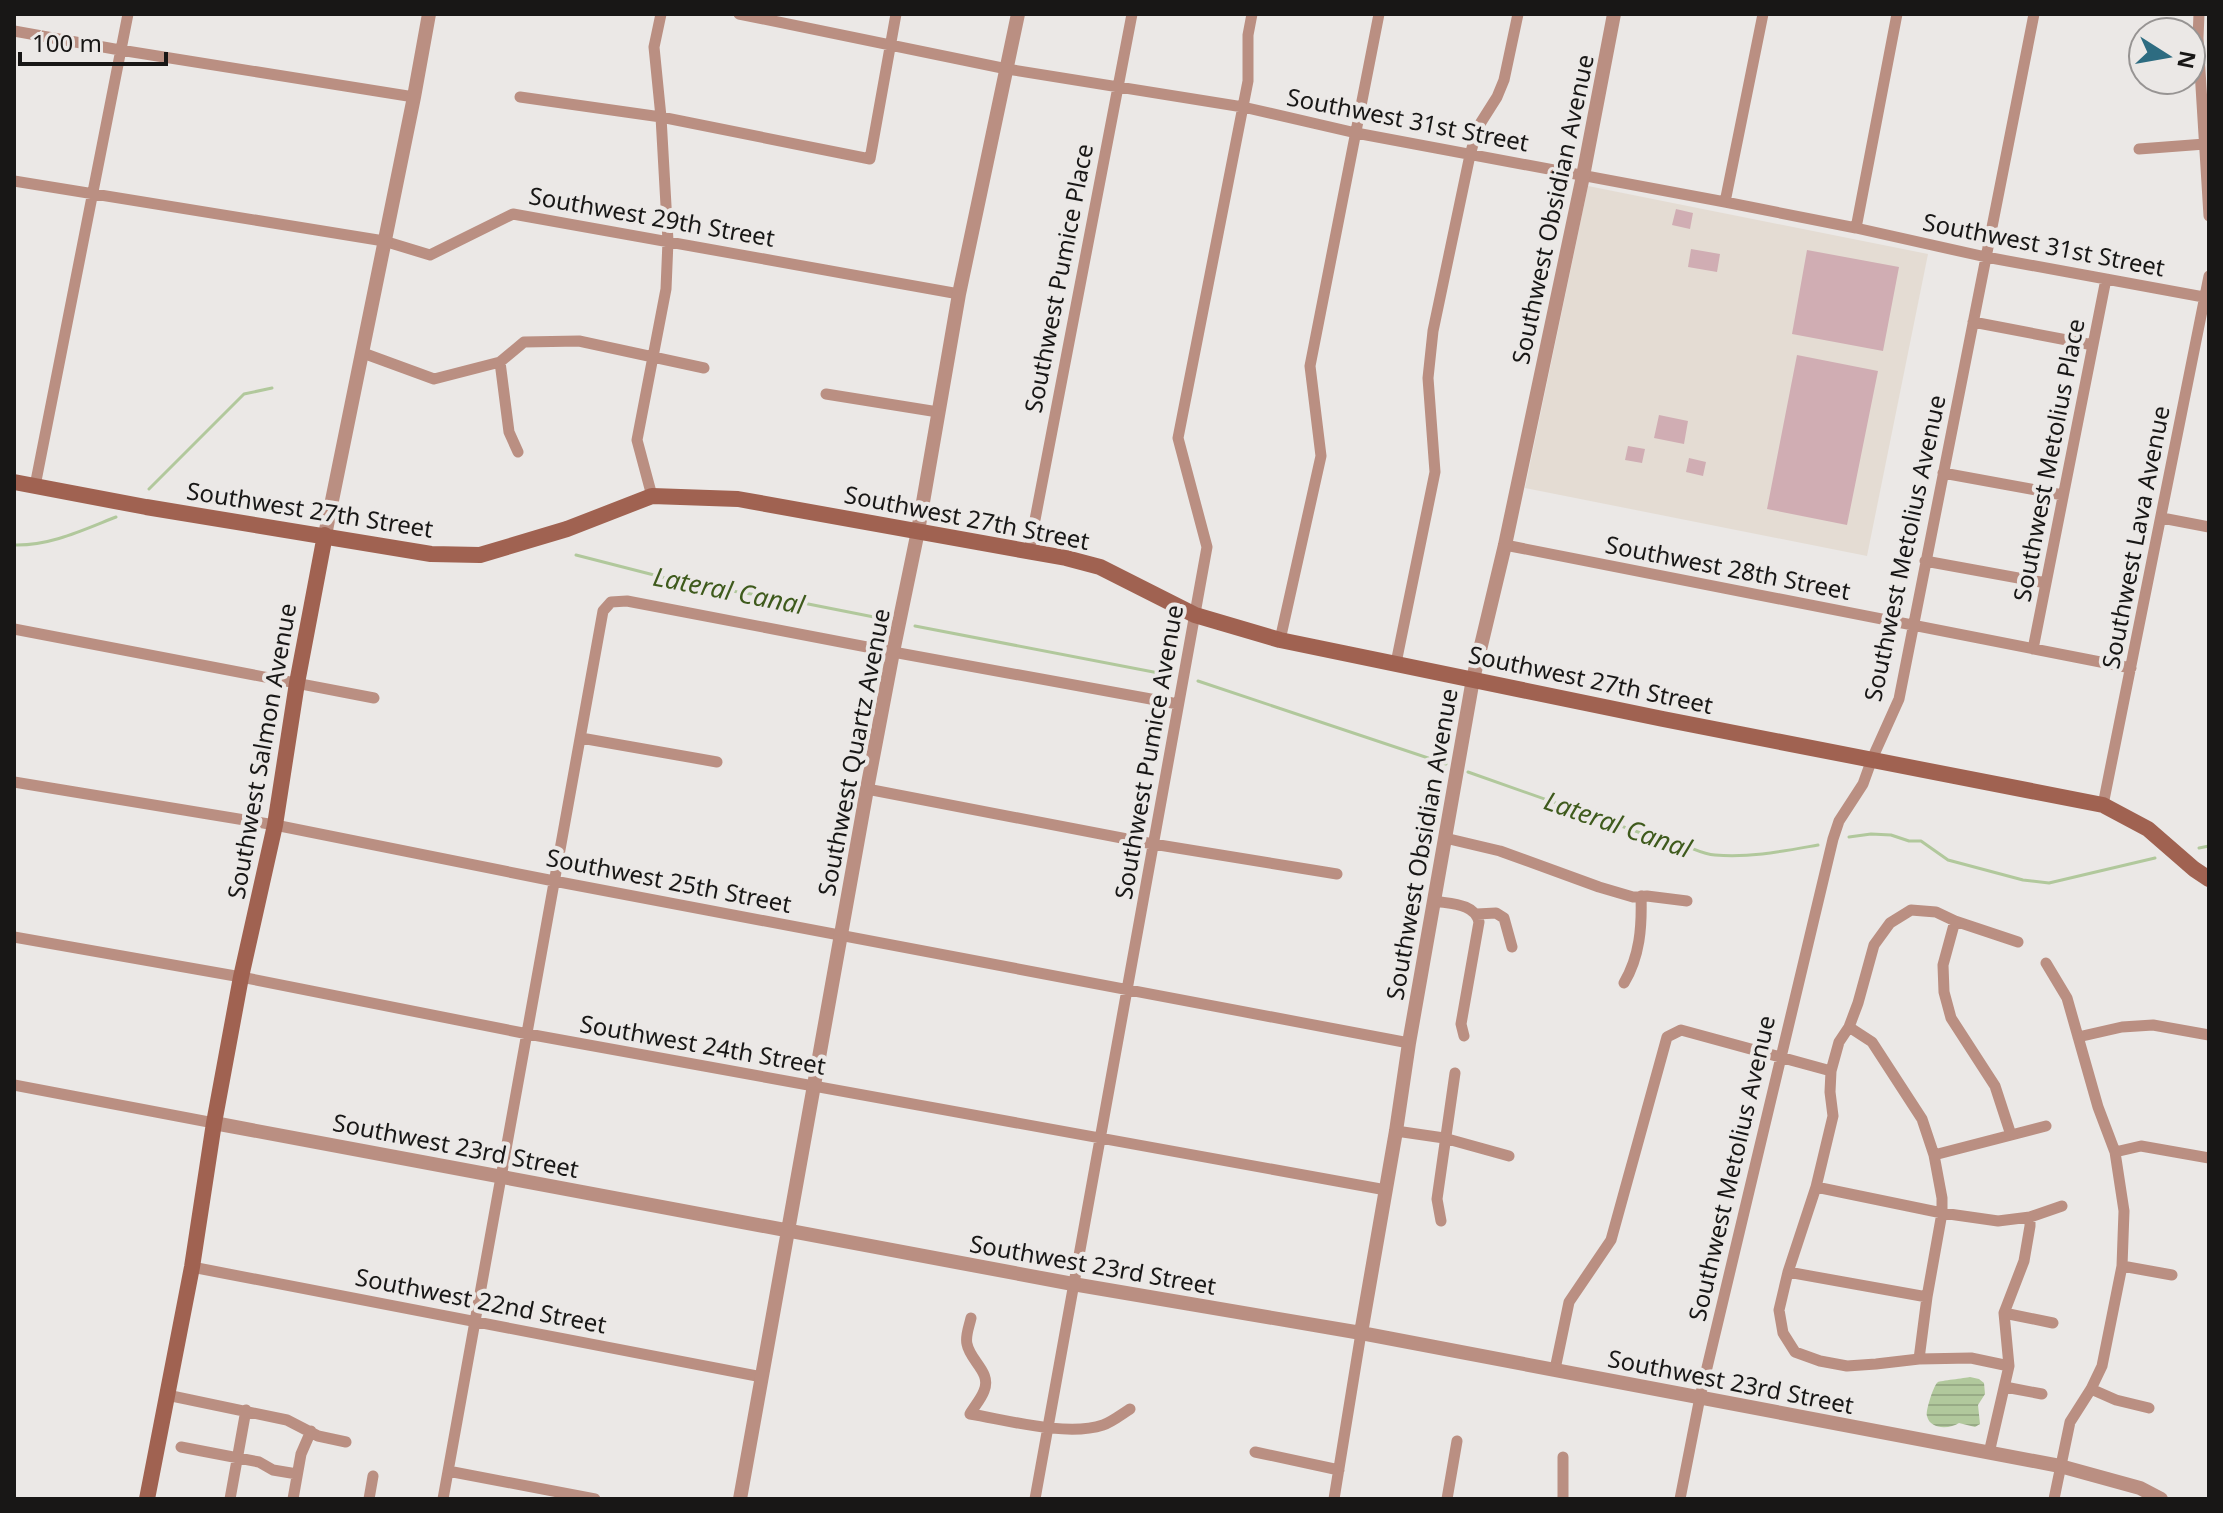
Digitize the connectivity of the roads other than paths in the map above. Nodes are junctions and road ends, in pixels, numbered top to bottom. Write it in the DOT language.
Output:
graph roads {
  1 [pos="128,14"];
  2 [pos="429,14"];
  3 [pos="661,14"];
  4 [pos="739,14"];
  5 [pos="896,14"];
  6 [pos="1018,14"];
  7 [pos="1132,14"];
  8 [pos="1252,14"];
  9 [pos="1379,14"];
  10 [pos="1518,14"];
  11 [pos="1614,14"];
  12 [pos="1763,14"];
  13 [pos="1897,14"];
  14 [pos="2034,14"];
  15 [pos="2199,14"];
  16 [pos="14,31"];
  17 [pos="890,44"];
  18 [pos="120,50"];
  19 [pos="1007,69"];
  20 [pos="1117,87"];
  21 [pos="414,97"];
  22 [pos="520,97"];
  23 [pos="1243,107"];
  24 [pos="661,117"];
  25 [pos="1356,133"];
  26 [pos="2205,144"];
  27 [pos="2139,149"];
  28 [pos="1470,155"];
  29 [pos="1583,176"];
  30 [pos="14,181"];
  31 [pos="91,195"];
  32 [pos="1725,202"];
  33 [pos="2209,216"];
  34 [pos="1856,228"];
  35 [pos="384,241"];
  36 [pos="668,241"];
  37 [pos="1986,257"];
  38 [pos="2209,276"];
  39 [pos="2106,279"];
  40 [pos="959,294"];
  41 [pos="2207,298"];
  42 [pos="1973,322"];
  43 [pos="2093,345"];
  44 [pos="363,353"];
  45 [pos="653,355"];
  46 [pos="500,362"];
  47 [pos="704,368"];
  48 [pos="826,394"];
  49 [pos="938,412"];
  50 [pos="518,452"];
  51 [pos="1943,473"];
  52 [pos="14,482"];
  53 [pos="35,486"];
  54 [pos="2063,495"];
  55 [pos="652,496"];
  56 [pos="2162,518"];
  57 [pos="2209,527"];
  58 [pos="918,531"];
  59 [pos="325,535"];
  60 [pos="1505,545"];
  61 [pos="1029,551"];
  62 [pos="1925,561"];
  63 [pos="2046,583"];
  64 [pos="1195,615"];
  65 [pos="1912,626"];
  66 [pos="14,629"];
  67 [pos="1280,640"];
  68 [pos="2033,649"];
  69 [pos="893,652"];
  70 [pos="1396,663"];
  71 [pos="2131,668"];
  72 [pos="1473,679"];
  73 [pos="297,683"];
  74 [pos="374,698"];
  75 [pos="1178,704"];
  76 [pos="581,738"];
  77 [pos="1872,759"];
  78 [pos="717,762"];
  79 [pos="14,782"];
  80 [pos="867,789"];
  81 [pos="2103,805"];
  82 [pos="275,825"];
  83 [pos="1445,838"];
  84 [pos="1153,844"];
  85 [pos="1337,874"];
  86 [pos="2209,879"];
  87 [pos="554,881"];
  88 [pos="1641,896"];
  89 [pos="1434,901"];
  90 [pos="1687,901"];
  91 [pos="1477,914"];
  92 [pos="1955,921"];
  93 [pos="841,936"];
  94 [pos="14,937"];
  95 [pos="2018,942"];
  96 [pos="1512,947"];
  97 [pos="2046,963"];
  98 [pos="241,977"];
  99 [pos="1624,983"];
  100 [pos="1126,991"];
  101 [pos="1849,1027"];
  102 [pos="528,1034"];
  103 [pos="2209,1035"];
  104 [pos="1464,1036"];
  105 [pos="2078,1037"];
  106 [pos="1409,1043"];
  107 [pos="1779,1058"];
  108 [pos="1831,1071"];
  109 [pos="1455,1073"];
  110 [pos="14,1085"];
  111 [pos="814,1087"];
  112 [pos="214,1123"];
  113 [pos="2046,1126"];
  114 [pos="1396,1131"];
  115 [pos="2011,1135"];
  116 [pos="1100,1138"];
  117 [pos="1444,1138"];
  118 [pos="2115,1152"];
  119 [pos="1934,1155"];
  120 [pos="1509,1156"];
  121 [pos="2209,1158"];
  122 [pos="501,1176"];
  123 [pos="1816,1187"];
  124 [pos="1386,1190"];
  125 [pos="2062,1206"];
  126 [pos="1942,1213"];
  127 [pos="2030,1217"];
  128 [pos="1441,1221"];
  129 [pos="788,1230"];
  130 [pos="2122,1266"];
  131 [pos="192,1267"];
  132 [pos="1788,1272"];
  133 [pos="2172,1275"];
  134 [pos="1073,1284"];
  135 [pos="1927,1297"];
  136 [pos="2004,1313"];
  137 [pos="971,1318"];
  138 [pos="474,1321"];
  139 [pos="2053,1323"];
  140 [pos="1361,1333"];
  141 [pos="1919,1359"];
  142 [pos="2009,1366"];
  143 [pos="1555,1369"];
  144 [pos="762,1377"];
  145 [pos="2005,1387"];
  146 [pos="2091,1389"];
  147 [pos="2042,1394"];
  148 [pos="167,1395"];
  149 [pos="1700,1397"];
  150 [pos="2149,1408"];
  151 [pos="1130,1409"];
  152 [pos="246,1410"];
  153 [pos="1048,1426"];
  154 [pos="311,1431"];
  155 [pos="1457,1441"];
  156 [pos="346,1442"];
  157 [pos="181,1447"];
  158 [pos="1255,1452"];
  159 [pos="1989,1453"];
  160 [pos="1563,1457"];
  161 [pos="237,1459"];
  162 [pos="2060,1466"];
  163 [pos="1339,1470"];
  164 [pos="448,1471"];
  165 [pos="297,1474"];
  166 [pos="373,1476"];
  167 [pos="147,1499"];
  168 [pos="230,1499"];
  169 [pos="293,1499"];
  170 [pos="369,1499"];
  171 [pos="443,1499"];
  172 [pos="595,1499"];
  173 [pos="740,1499"];
  174 [pos="1035,1499"];
  175 [pos="1334,1499"];
  176 [pos="1447,1499"];
  177 [pos="1563,1499"];
  178 [pos="1680,1499"];
  179 [pos="2054,1499"];
  180 [pos="2161,1499"];
  1 -- 18 [label="street"];
  2 -- 21 [label="street, Southwest Salmon Avenue"];
  3 -- 24 [label="street"];
  4 -- 17 [label="street, Southwest 31st Street"];
  5 -- 17 [label="street"];
  6 -- 19 [label="street, Southwest Quartz Avenue"];
  7 -- 20 [label="street, Southwest Pumice Place"];
  8 -- 23 [label="street, Southwest Pumice Avenue"];
  9 -- 25 [label="street"];
  10 -- 28 [label="street"];
  11 -- 29 [label="street, Southwest Obsidian Avenue"];
  12 -- 32 [label="street"];
  13 -- 34 [label="street"];
  14 -- 37 [label="street, Southwest Metolius Avenue"];
  15 -- 26 [label="street"];
  16 -- 18 [label="street"];
  17 -- 19 [label="street, Southwest 31st Street"];
  17 -- 24 [label="street"];
  18 -- 21 [label="street"];
  18 -- 31 [label="street"];
  19 -- 20 [label="street, Southwest 31st Street"];
  19 -- 40 [label="street, Southwest Quartz Avenue"];
  20 -- 23 [label="street, Southwest 31st Street"];
  20 -- 61 [label="street, Southwest Pumice Place"];
  21 -- 35 [label="street, Southwest Salmon Avenue"];
  22 -- 24 [label="street"];
  23 -- 25 [label="street, Southwest 31st Street"];
  23 -- 64 [label="street, Southwest Pumice Avenue"];
  24 -- 36 [label="street"];
  25 -- 28 [label="street, Southwest 31st Street"];
  25 -- 67 [label="street"];
  26 -- 27 [label="street"];
  26 -- 33 [label="street"];
  28 -- 29 [label="street, Southwest 31st Street"];
  28 -- 70 [label="street"];
  29 -- 32 [label="street, Southwest 31st Street"];
  29 -- 60 [label="street, Southwest Obsidian Avenue"];
  30 -- 31 [label="street, Southwest 29th Street"];
  31 -- 35 [label="street, Southwest 29th Street"];
  31 -- 53 [label="street"];
  32 -- 34 [label="street, Southwest 31st Street"];
  34 -- 37 [label="street, Southwest 31st Street"];
  35 -- 36 [label="street, Southwest 29th Street"];
  35 -- 44 [label="street, Southwest Salmon Avenue"];
  36 -- 40 [label="street, Southwest 29th Street"];
  36 -- 45 [label="street"];
  37 -- 39 [label="street, Southwest 31st Street"];
  37 -- 42 [label="street, Southwest Metolius Avenue"];
  38 -- 41 [label="street, Southwest Lava Avenue"];
  39 -- 41 [label="street, Southwest 31st Street"];
  39 -- 43 [label="street, Southwest Metolius Place"];
  40 -- 49 [label="street, Southwest Quartz Avenue"];
  41 -- 56 [label="street, Southwest Lava Avenue"];
  42 -- 43 [label="street"];
  42 -- 51 [label="street, Southwest Metolius Avenue"];
  43 -- 54 [label="street, Southwest Metolius Place"];
  44 -- 46 [label="street"];
  44 -- 59 [label="street, Southwest Salmon Avenue"];
  45 -- 46 [label="street"];
  45 -- 47 [label="street"];
  45 -- 55 [label="street"];
  46 -- 50 [label="street"];
  48 -- 49 [label="street"];
  49 -- 58 [label="street, Southwest Quartz Avenue"];
  51 -- 54 [label="street"];
  51 -- 62 [label="street, Southwest Metolius Avenue"];
  52 -- 53 [label="main road, Southwest 27th Street"];
  53 -- 59 [label="main road, Southwest 27th Street"];
  54 -- 63 [label="street, Southwest Metolius Place"];
  55 -- 58 [label="main road, Southwest 27th Street"];
  55 -- 59 [label="main road, Southwest 27th Street"];
  56 -- 57 [label="street"];
  56 -- 71 [label="street, Southwest Lava Avenue"];
  58 -- 61 [label="main road, Southwest 27th Street"];
  58 -- 69 [label="street, Southwest Quartz Avenue"];
  59 -- 73 [label="main road, Southwest Salmon Avenue"];
  60 -- 65 [label="street, Southwest 28th Street"];
  60 -- 72 [label="street, Southwest Obsidian Avenue"];
  61 -- 64 [label="main road, Southwest 27th Street"];
  62 -- 63 [label="street"];
  62 -- 65 [label="street, Southwest Metolius Avenue"];
  63 -- 68 [label="street, Southwest Metolius Place"];
  64 -- 67 [label="main road, Southwest 27th Street"];
  64 -- 75 [label="street, Southwest Pumice Avenue"];
  65 -- 68 [label="street, Southwest 28th Street"];
  65 -- 77 [label="street, Southwest Metolius Avenue"];
  66 -- 73 [label="street"];
  67 -- 70 [label="main road, Southwest 27th Street"];
  68 -- 71 [label="street, Southwest 28th Street"];
  69 -- 75 [label="street"];
  69 -- 76 [label="street"];
  69 -- 80 [label="street, Southwest Quartz Avenue"];
  70 -- 72 [label="main road, Southwest 27th Street"];
  71 -- 81 [label="street, Southwest Lava Avenue"];
  72 -- 77 [label="main road, Southwest 27th Street"];
  72 -- 83 [label="street, Southwest Obsidian Avenue"];
  73 -- 74 [label="street"];
  73 -- 82 [label="main road, Southwest Salmon Avenue"];
  75 -- 84 [label="street, Southwest Pumice Avenue"];
  76 -- 78 [label="street"];
  76 -- 87 [label="street"];
  77 -- 81 [label="main road, Southwest 27th Street"];
  77 -- 107 [label="street, Southwest Metolius Avenue"];
  79 -- 82 [label="street, Southwest 25th Street"];
  80 -- 84 [label="street"];
  80 -- 93 [label="street, Southwest Quartz Avenue"];
  81 -- 86 [label="main road, Southwest 27th Street"];
  82 -- 87 [label="street, Southwest 25th Street"];
  82 -- 98 [label="main road, Southwest Salmon Avenue"];
  83 -- 88 [label="street"];
  83 -- 89 [label="street, Southwest Obsidian Avenue"];
  84 -- 85 [label="street"];
  84 -- 100 [label="street, Southwest Pumice Avenue"];
  87 -- 93 [label="street, Southwest 25th Street"];
  87 -- 102 [label="street"];
  88 -- 90 [label="street"];
  88 -- 99 [label="street"];
  89 -- 91 [label="street"];
  89 -- 106 [label="street, Southwest Obsidian Avenue"];
  91 -- 96 [label="street"];
  91 -- 104 [label="street"];
  92 -- 95 [label="street"];
  92 -- 101 [label="street"];
  92 -- 115 [label="street"];
  93 -- 100 [label="street, Southwest 25th Street"];
  93 -- 111 [label="street, Southwest Quartz Avenue"];
  94 -- 98 [label="street, Southwest 24th Street"];
  97 -- 105 [label="street"];
  98 -- 102 [label="street, Southwest 24th Street"];
  98 -- 112 [label="main road, Southwest Salmon Avenue"];
  100 -- 106 [label="street, Southwest 25th Street"];
  100 -- 116 [label="street, Southwest Pumice Avenue"];
  101 -- 108 [label="street"];
  101 -- 119 [label="street"];
  102 -- 111 [label="street, Southwest 24th Street"];
  102 -- 122 [label="street"];
  103 -- 105 [label="street"];
  105 -- 118 [label="street"];
  106 -- 114 [label="street, Southwest Obsidian Avenue"];
  107 -- 108 [label="street"];
  107 -- 143 [label="street"];
  107 -- 149 [label="street, Southwest Metolius Avenue"];
  108 -- 123 [label="street"];
  109 -- 117 [label="street"];
  110 -- 112 [label="street, Southwest 23rd Street"];
  111 -- 116 [label="street, Southwest 24th Street"];
  111 -- 129 [label="street, Southwest Quartz Avenue"];
  112 -- 122 [label="street, Southwest 23rd Street"];
  112 -- 131 [label="main road, Southwest Salmon Avenue"];
  113 -- 115 [label="street"];
  114 -- 117 [label="street"];
  114 -- 124 [label="street, Southwest Obsidian Avenue"];
  115 -- 119 [label="street"];
  116 -- 124 [label="street, Southwest 24th Street"];
  116 -- 134 [label="street, Southwest Pumice Avenue"];
  117 -- 120 [label="street"];
  117 -- 128 [label="street"];
  118 -- 121 [label="street"];
  118 -- 130 [label="street"];
  119 -- 126 [label="street"];
  122 -- 129 [label="street, Southwest 23rd Street"];
  122 -- 138 [label="street"];
  123 -- 126 [label="street"];
  123 -- 132 [label="street"];
  124 -- 140 [label="street, Southwest Obsidian Avenue"];
  125 -- 127 [label="street"];
  126 -- 127 [label="street"];
  126 -- 135 [label="street"];
  127 -- 136 [label="street"];
  129 -- 134 [label="street, Southwest 23rd Street"];
  129 -- 144 [label="street, Southwest Quartz Avenue"];
  130 -- 133 [label="street"];
  130 -- 146 [label="street"];
  131 -- 138 [label="street, Southwest 22nd Street"];
  131 -- 148 [label="main road, Southwest Salmon Avenue"];
  132 -- 135 [label="street"];
  132 -- 141 [label="street"];
  134 -- 140 [label="street, Southwest 23rd Street"];
  134 -- 153 [label="street, Southwest Pumice Avenue"];
  135 -- 141 [label="street"];
  136 -- 139 [label="street"];
  136 -- 142 [label="street"];
  137 -- 153 [label="street"];
  138 -- 144 [label="street, Southwest 22nd Street"];
  138 -- 164 [label="street"];
  140 -- 143 [label="street, Southwest 23rd Street"];
  140 -- 163 [label="street, Southwest Obsidian Avenue"];
  141 -- 142 [label="street"];
  142 -- 145 [label="street"];
  143 -- 149 [label="street, Southwest 23rd Street"];
  144 -- 173 [label="street, Southwest Quartz Avenue"];
  145 -- 147 [label="street"];
  145 -- 159 [label="street"];
  146 -- 150 [label="street"];
  146 -- 162 [label="street"];
  148 -- 152 [label="street"];
  148 -- 167 [label="main road, Southwest Salmon Avenue"];
  149 -- 159 [label="street, Southwest 23rd Street"];
  149 -- 178 [label="street, Southwest Metolius Avenue"];
  151 -- 153 [label="street"];
  152 -- 154 [label="street"];
  152 -- 161 [label="street"];
  153 -- 174 [label="street, Southwest Pumice Avenue"];
  154 -- 156 [label="street"];
  154 -- 165 [label="street"];
  155 -- 176 [label="street"];
  157 -- 161 [label="street"];
  158 -- 163 [label="street"];
  159 -- 162 [label="street, Southwest 23rd Street"];
  160 -- 177 [label="street"];
  161 -- 165 [label="street"];
  161 -- 168 [label="street"];
  162 -- 179 [label="street"];
  162 -- 180 [label="street, Southwest 23rd Street"];
  163 -- 175 [label="street, Southwest Obsidian Avenue"];
  164 -- 171 [label="street"];
  164 -- 172 [label="street"];
  165 -- 169 [label="street"];
  166 -- 170 [label="street"];
}
